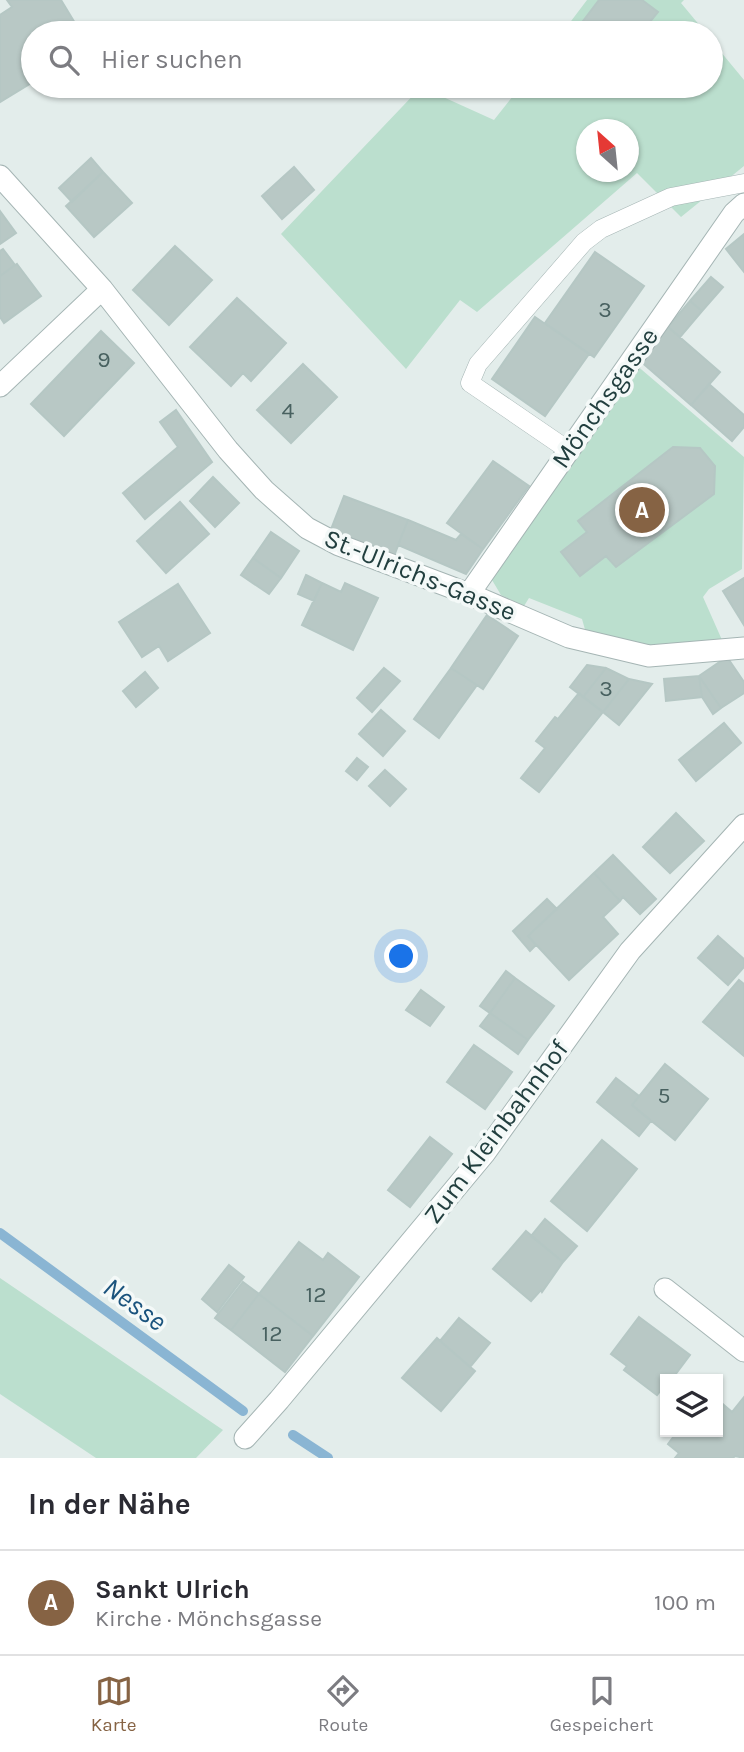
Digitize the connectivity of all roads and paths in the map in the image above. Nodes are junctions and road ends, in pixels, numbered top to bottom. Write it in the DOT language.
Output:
graph roads {
  1 [pos="0,176"];
  2 [pos="744,183"];
  3 [pos="744,204"];
  4 [pos="102,289"];
  5 [pos="0,386"];
  6 [pos="568,450"];
  7 [pos="469,594"];
  8 [pos="744,648"];
  9 [pos="744,825"];
  10 [pos="665,1289"];
  11 [pos="744,1351"];
  12 [pos="245,1438"];
  1 -- 4 [label="street, St.-Ulrichs-Gasse"];
  2 -- 6 [label="lane"];
  3 -- 6 [label="street, Mönchsgasse"];
  4 -- 5 [label="street"];
  4 -- 7 [label="street, St.-Ulrichs-Gasse"];
  6 -- 7 [label="street, Mönchsgasse"];
  7 -- 8 [label="street, St.-Ulrichs-Gasse"];
  9 -- 12 [label="street, Zum Kleinbahnhof"];
  10 -- 11 [label="street"];
}
